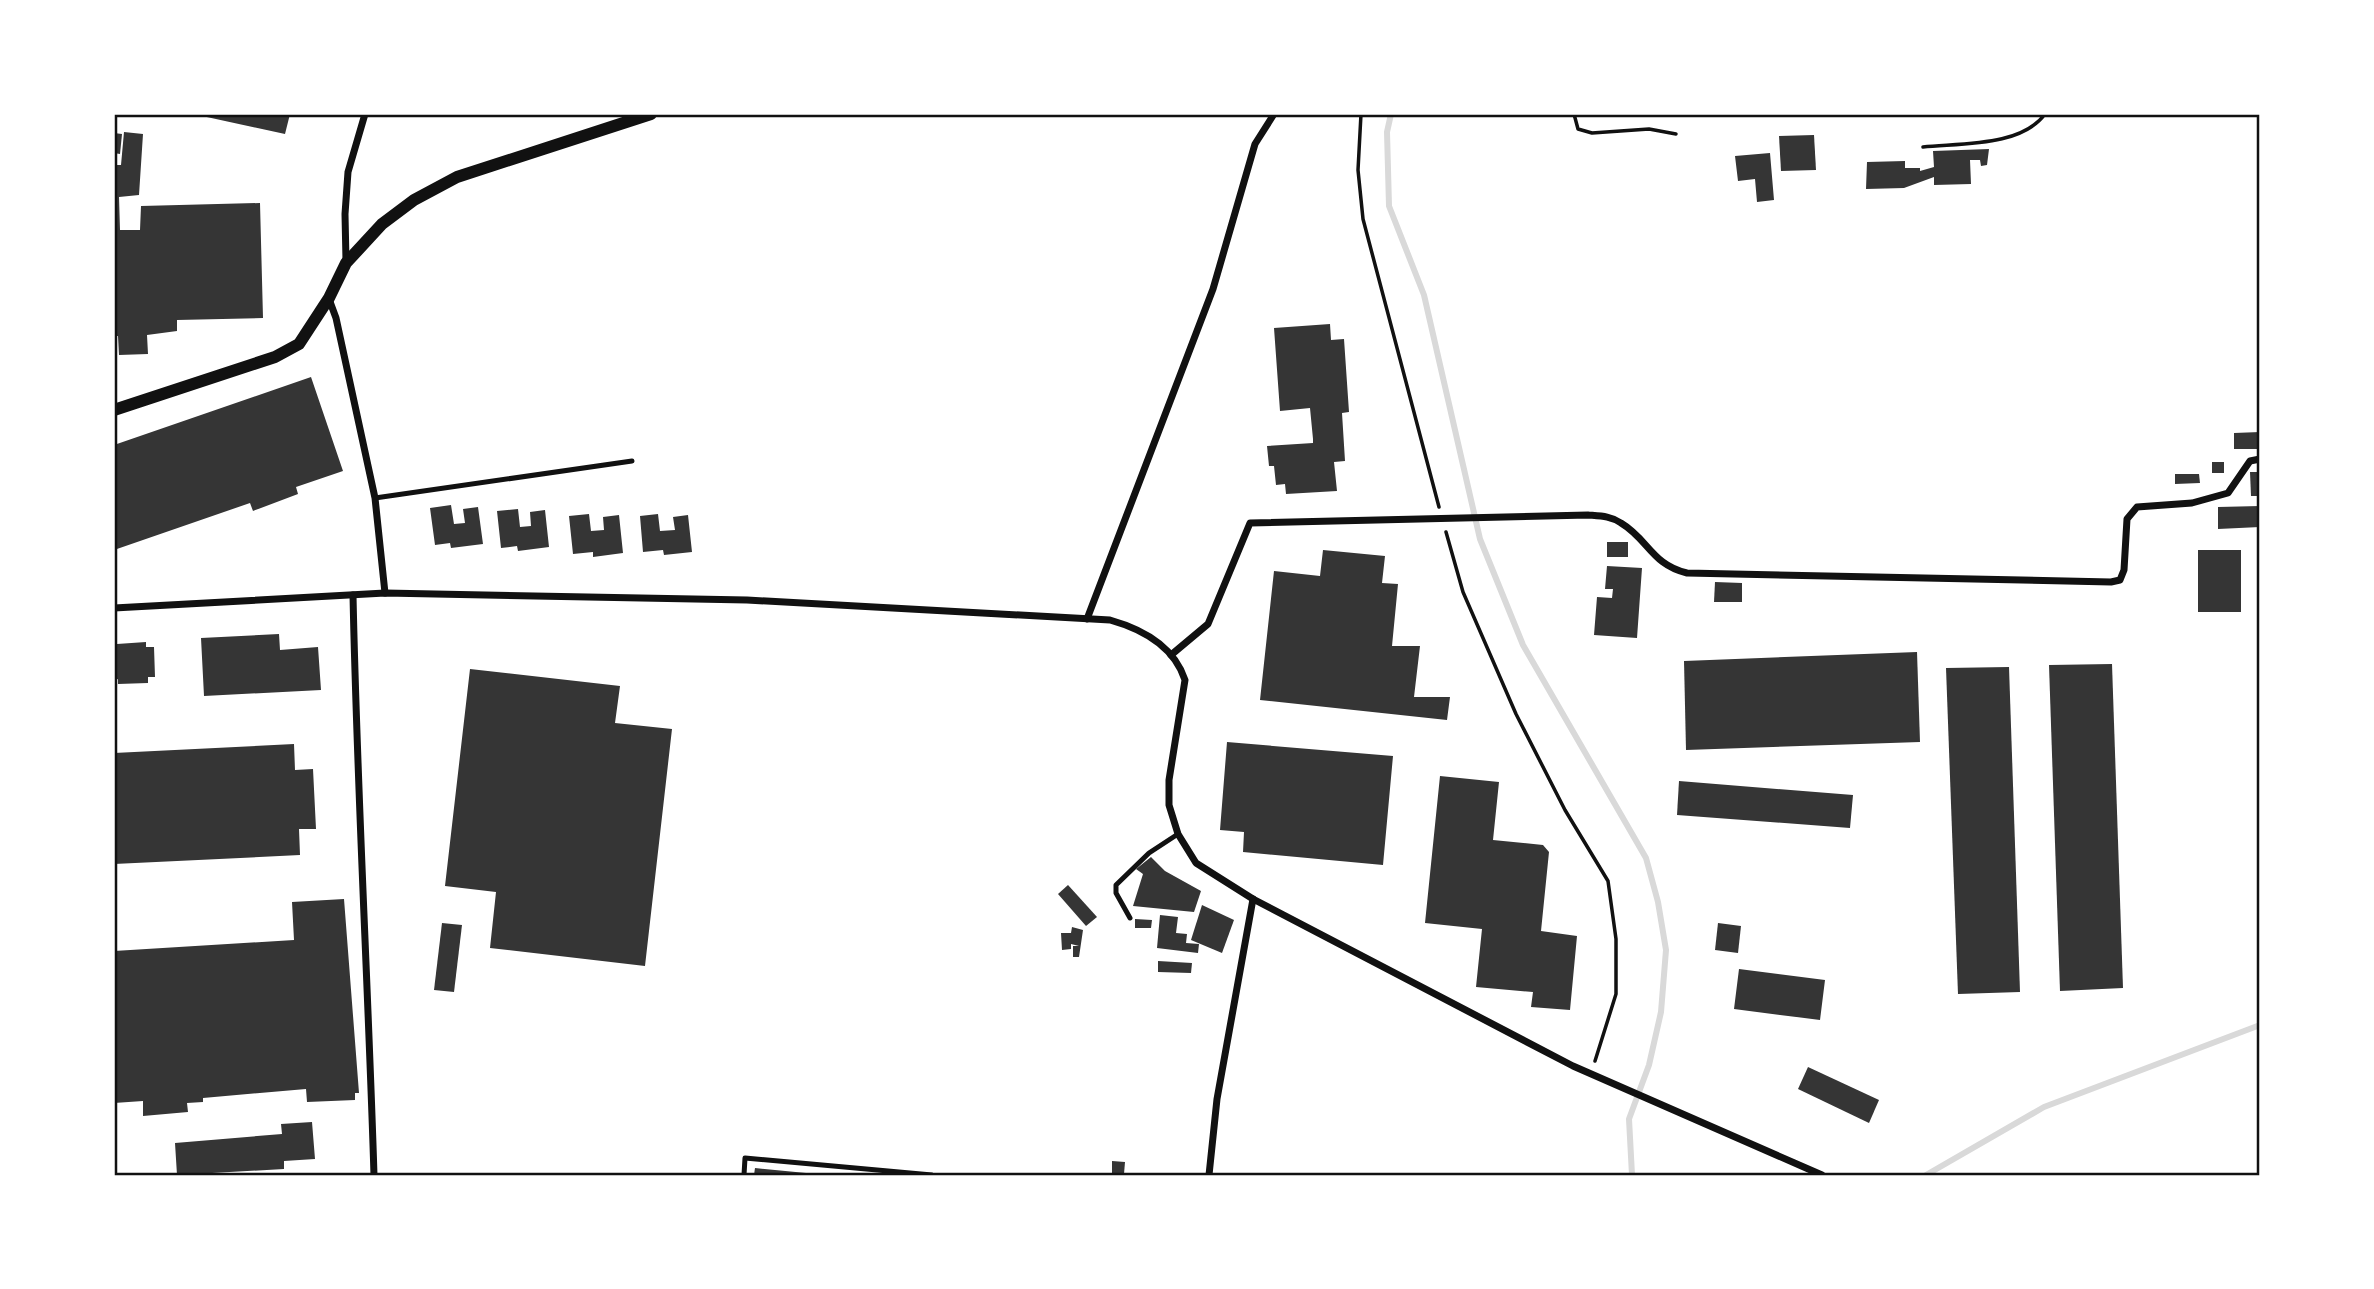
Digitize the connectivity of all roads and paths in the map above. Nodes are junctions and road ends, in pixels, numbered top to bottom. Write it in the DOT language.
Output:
graph roads {
  1 [pos="365,114"];
  2 [pos="651,114"];
  3 [pos="1275,114"];
  4 [pos="1361,114"];
  5 [pos="1574,114"];
  6 [pos="2045,114"];
  7 [pos="1676,134"];
  8 [pos="1923,147"];
  9 [pos="346,263"];
  10 [pos="329,298"];
  11 [pos="114,410"];
  12 [pos="2260,459"];
  13 [pos="632,461"];
  14 [pos="375,498"];
  15 [pos="1442,518"];
  16 [pos="385,593"];
  17 [pos="353,595"];
  18 [pos="114,608"];
  19 [pos="1087,619"];
  20 [pos="1171,655"];
  21 [pos="1178,834"];
  22 [pos="1253,899"];
  23 [pos="1130,918"];
  24 [pos="1591,1075"];
  25 [pos="374,1175"];
  26 [pos="744,1175"];
  27 [pos="932,1175"];
  28 [pos="1209,1175"];
  29 [pos="1822,1175"];
  1 -- 9 [label="street"];
  2 -- 9 [label="street"];
  3 -- 19 [label="street"];
  4 -- 15 [label="path"];
  5 -- 7 [label="path"];
  6 -- 8 [label="path"];
  9 -- 10 [label="street"];
  10 -- 11 [label="street"];
  10 -- 14 [label="street"];
  12 -- 15 [label="street"];
  13 -- 14 [label="lane"];
  14 -- 16 [label="street"];
  15 -- 20 [label="street"];
  15 -- 24 [label="path"];
  16 -- 17 [label="street"];
  16 -- 19 [label="street"];
  17 -- 18 [label="street"];
  17 -- 25 [label="street"];
  19 -- 20 [label="street"];
  20 -- 21 [label="street"];
  21 -- 22 [label="street"];
  21 -- 23 [label="lane"];
  22 -- 24 [label="street"];
  22 -- 28 [label="street"];
  24 -- 29 [label="street"];
  26 -- 27 [label="lane"];
}
